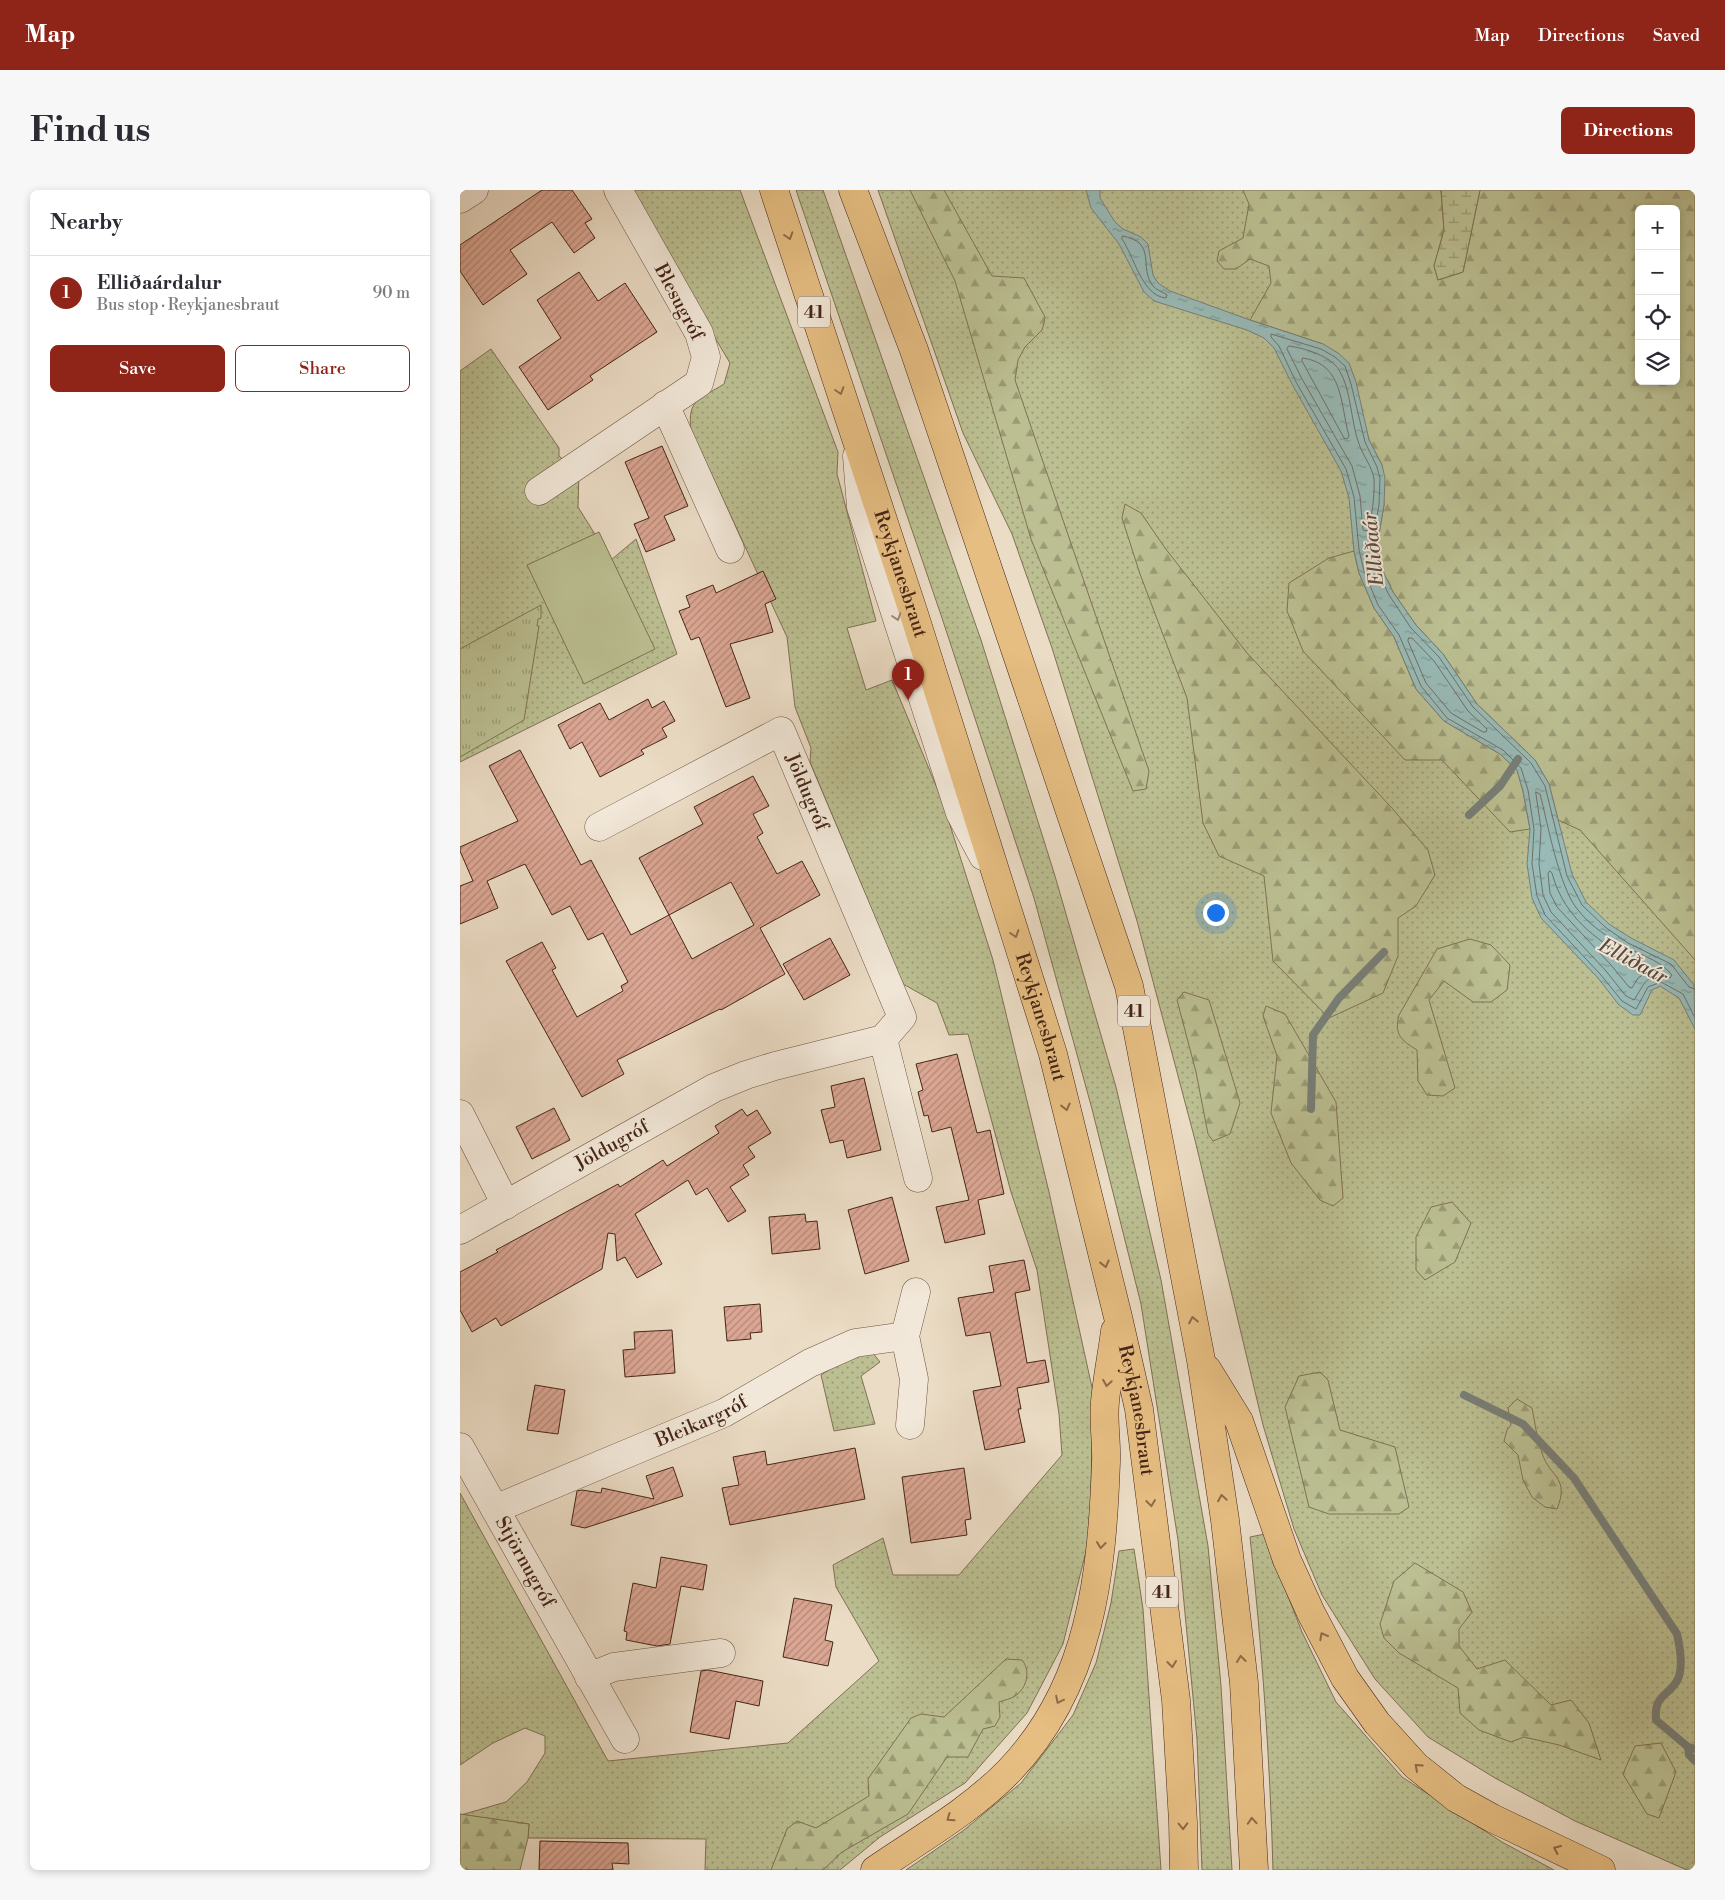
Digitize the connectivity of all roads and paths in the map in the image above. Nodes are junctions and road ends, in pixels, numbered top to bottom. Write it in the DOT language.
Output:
graph roads {
  1 [pos="474,190"];
  2 [pos="618,190"];
  3 [pos="774,190"];
  4 [pos="853,190"];
  5 [pos="460,199"];
  6 [pos="666,405"];
  7 [pos="539,490"];
  8 [pos="730,549"];
  9 [pos="599,827"];
  10 [pos="883,1039"];
  11 [pos="460,1114"];
  12 [pos="918,1178"];
  13 [pos="506,1205"];
  14 [pos="460,1230"];
  15 [pos="916,1292"];
  16 [pos="1118,1317"];
  17 [pos="905,1336"];
  18 [pos="1201,1360"];
  19 [pos="910,1425"];
  20 [pos="460,1447"];
  21 [pos="495,1509"];
  22 [pos="721,1653"];
  23 [pos="589,1677"];
  24 [pos="625,1739"];
  25 [pos="875,1870"];
  26 [pos="1184,1870"];
  27 [pos="1254,1870"];
  28 [pos="1601,1870"];
  1 -- 5 [label="street"];
  2 -- 6 [label="street, Blesugróf"];
  3 -- 16 [label="highway, Reykjanesbraut / 41, one-way"];
  18 -- 4 [label="highway, 41, one-way"];
  6 -- 7 [label="street, Blesugróf"];
  6 -- 8 [label="street"];
  9 -- 10 [label="street, Jöldugróf"];
  10 -- 12 [label="street"];
  10 -- 13 [label="street, Jöldugróf"];
  11 -- 13 [label="street"];
  13 -- 14 [label="street, Jöldugróf"];
  15 -- 17 [label="street"];
  16 -- 25 [label="highway, one-way"];
  16 -- 26 [label="highway, Reykjanesbraut / 41, one-way"];
  17 -- 19 [label="street"];
  17 -- 21 [label="street, Bleikargróf"];
  27 -- 18 [label="highway, 41, one-way"];
  28 -- 18 [label="highway, one-way"];
  20 -- 21 [label="street, Stjörnugróf"];
  21 -- 23 [label="street, Stjörnugróf"];
  22 -- 23 [label="street"];
  23 -- 24 [label="street, Stjörnugróf"];
}
